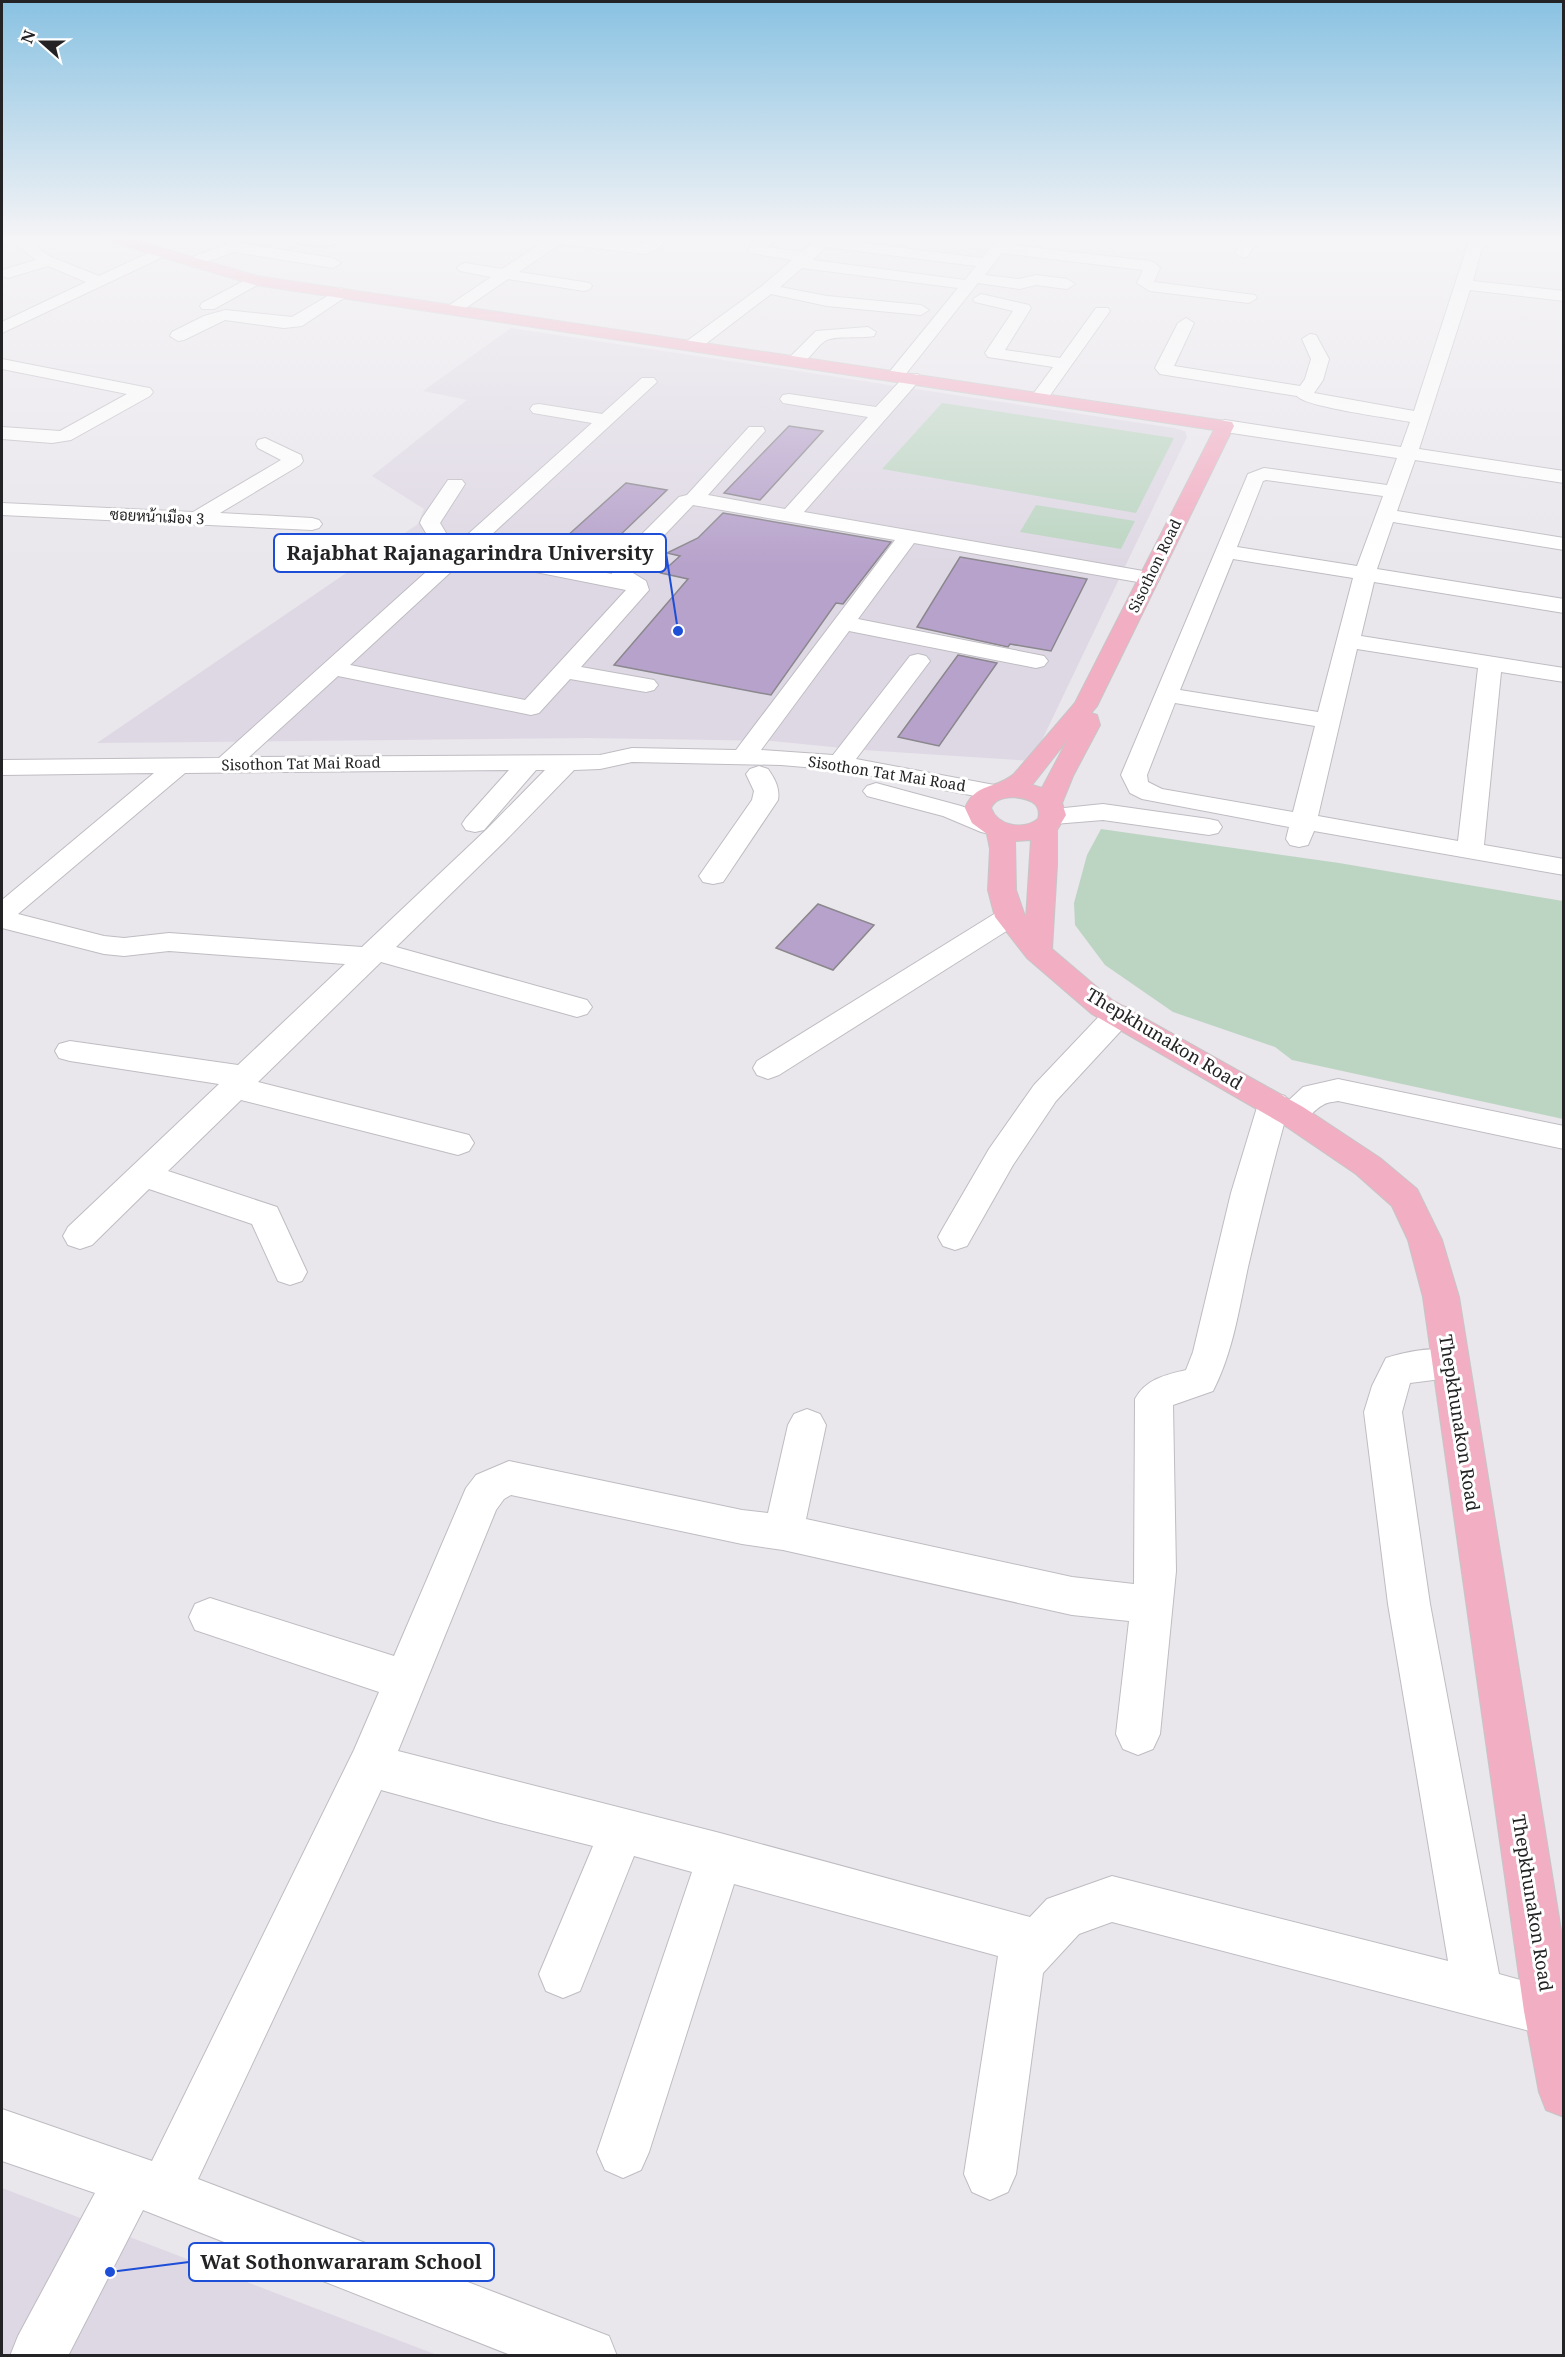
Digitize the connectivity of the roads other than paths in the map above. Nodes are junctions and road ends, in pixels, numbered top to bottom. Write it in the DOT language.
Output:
graph roads {
  1 [pos="700,346"];
  2 [pos="811,346"];
  3 [pos="921,346"];
  4 [pos="996,346"];
  5 [pos="1078,346"];
  6 [pos="1175,346"];
  7 [pos="1313,346"];
  8 [pos="1444,346"];
  9 [pos="796,360"];
  10 [pos="2,364"];
  11 [pos="1065,364"];
  12 [pos="898,376"];
  13 [pos="648,382"];
  14 [pos="1305,393"];
  15 [pos="1040,397"];
  16 [pos="789,399"];
  17 [pos="539,409"];
  18 [pos="855,409"];
  19 [pos="880,413"];
  20 [pos="1421,418"];
  21 [pos="606,420"];
  22 [pos="840,426"];
  23 [pos="1225,426"];
  24 [pos="756,431"];
  25 [pos="2,433"];
  26 [pos="265,444"];
  27 [pos="1407,454"];
  28 [pos="1563,477"];
  29 [pos="454,484"];
  30 [pos="1394,492"];
  31 [pos="780,494"];
  32 [pos="694,499"];
  33 [pos="2,509"];
  34 [pos="765,510"];
  35 [pos="790,515"];
  36 [pos="1385,515"];
  37 [pos="196,519"];
  38 [pos="312,524"];
  39 [pos="909,536"];
  40 [pos="1563,544"];
  41 [pos="1226,551"];
  42 [pos="456,556"];
  43 [pos="1365,573"];
  44 [pos="1149,578"];
  45 [pos="638,586"];
  46 [pos="1563,606"];
  47 [pos="843,623"];
  48 [pos="1348,640"];
  49 [pos="918,661"];
  50 [pos="1036,661"];
  51 [pos="1490,663"];
  52 [pos="332,668"];
  53 [pos="566,671"];
  54 [pos="1563,675"];
  55 [pos="646,685"];
  56 [pos="1167,695"];
  57 [pos="1085,706"];
  58 [pos="1328,721"];
  59 [pos="530,762"];
  60 [pos="567,762"];
  61 [pos="840,763"];
  62 [pos="226,765"];
  63 [pos="752,765"];
  64 [pos="178,766"];
  65 [pos="2,767"];
  66 [pos="1004,791"];
  67 [pos="1049,815"];
  68 [pos="475,824"];
  69 [pos="995,828"];
  70 [pos="1301,830"];
  71 [pos="1470,851"];
  72 [pos="1563,867"];
  73 [pos="713,876"];
  74 [pos="1563,884"];
  75 [pos="2,914"];
  76 [pos="1009,917"];
  77 [pos="2,919"];
  78 [pos="1037,952"];
  79 [pos="373,954"];
  80 [pos="577,1007"];
  81 [pos="1118,1015"];
  82 [pos="70,1050"];
  83 [pos="768,1068"];
  84 [pos="240,1082"];
  85 [pos="1283,1110"];
  86 [pos="1563,1138"];
  87 [pos="458,1143"];
  88 [pos="144,1175"];
  89 [pos="80,1236"];
  90 [pos="955,1237"];
  91 [pos="290,1272"];
  92 [pos="1449,1362"];
  93 [pos="807,1425"];
  94 [pos="783,1532"];
  95 [pos="1152,1605"];
  96 [pos="210,1617"];
  97 [pos="405,1680"];
  98 [pos="1138,1734"];
  99 [pos="370,1765"];
  100 [pos="622,1830"];
  101 [pos="720,1856"];
  102 [pos="1038,1943"];
  103 [pos="563,1974"];
  104 [pos="1478,1992"];
  105 [pos="1549,2011"];
  106 [pos="1563,2092"];
  107 [pos="2,2135"];
  108 [pos="623,2152"];
  109 [pos="990,2174"];
  110 [pos="148,2185"];
  111 [pos="522,2344"];
  112 [pos="38,2355"];
  113 [pos="589,2355"];
  1 -- 9 [label="main road"];
  2 -- 9 [label="street"];
  3 -- 12 [label="street"];
  4 -- 11 [label="street"];
  5 -- 11 [label="street"];
  6 -- 14 [label="street"];
  7 -- 14 [label="street"];
  8 -- 20 [label="street"];
  9 -- 12 [label="main road"];
  10 -- 25 [label="street"];
  11 -- 15 [label="street"];
  12 -- 15 [label="main road"];
  12 -- 18 [label="street"];
  12 -- 19 [label="street"];
  13 -- 21 [label="street"];
  14 -- 20 [label="street"];
  15 -- 23 [label="main road"];
  16 -- 18 [label="street"];
  17 -- 21 [label="street"];
  18 -- 19 [label="street"];
  18 -- 22 [label="street"];
  19 -- 35 [label="street"];
  20 -- 27 [label="street"];
  21 -- 42 [label="street"];
  23 -- 27 [label="street"];
  23 -- 44 [label="main road, Sisothon Road"];
  24 -- 32 [label="street"];
  26 -- 37 [label="street"];
  27 -- 28 [label="street"];
  27 -- 30 [label="street"];
  29 -- 42 [label="street"];
  30 -- 36 [label="street"];
  30 -- 41 [label="street"];
  31 -- 34 [label="street"];
  32 -- 34 [label="street"];
  32 -- 45 [label="street"];
  33 -- 37 [label="street, ซอยหน้าเมือง 3"];
  34 -- 35 [label="street"];
  35 -- 39 [label="street"];
  36 -- 40 [label="street"];
  36 -- 43 [label="street"];
  37 -- 38 [label="street, ซอยหน้าเมือง 3"];
  39 -- 44 [label="street"];
  39 -- 47 [label="street"];
  41 -- 43 [label="street"];
  41 -- 56 [label="street"];
  42 -- 45 [label="street"];
  42 -- 52 [label="street"];
  43 -- 46 [label="street"];
  43 -- 48 [label="street"];
  44 -- 57 [label="main road, Sisothon Road"];
  45 -- 53 [label="street"];
  47 -- 50 [label="street"];
  47 -- 63 [label="street"];
  48 -- 51 [label="street"];
  48 -- 58 [label="street"];
  49 -- 61 [label="street"];
  51 -- 54 [label="street"];
  51 -- 71 [label="street"];
  52 -- 53 [label="street"];
  52 -- 62 [label="street"];
  53 -- 55 [label="street"];
  56 -- 58 [label="street"];
  56 -- 70 [label="street"];
  57 -- 66 [label="main road, Sisothon Road"];
  57 -- 67 [label="main road, Sisothon Road"];
  58 -- 70 [label="street"];
  59 -- 60 [label="street, Sisothon Tat Mai Road"];
  59 -- 62 [label="street, Sisothon Tat Mai Road"];
  59 -- 68 [label="street"];
  60 -- 63 [label="street, Sisothon Tat Mai Road"];
  60 -- 79 [label="street"];
  61 -- 63 [label="street, Sisothon Tat Mai Road"];
  61 -- 66 [label="street, Sisothon Tat Mai Road"];
  62 -- 64 [label="street, Sisothon Tat Mai Road"];
  63 -- 69 [label="street, Sisothon Tat Mai Road"];
  63 -- 73 [label="street"];
  64 -- 65 [label="street, Sisothon Tat Mai Road"];
  64 -- 75 [label="street"];
  66 -- 67 [label="main road"];
  66 -- 69 [label="main road, Sisothon Road"];
  67 -- 69 [label="main road"];
  67 -- 70 [label="street"];
  67 -- 78 [label="main road"];
  69 -- 76 [label="main road, Thepkhunakon Road"];
  70 -- 71 [label="street"];
  70 -- 74 [label="street"];
  71 -- 72 [label="street"];
  76 -- 78 [label="main road, Thepkhunakon Road"];
  76 -- 83 [label="street"];
  77 -- 79 [label="street"];
  78 -- 81 [label="main road, Thepkhunakon Road"];
  79 -- 80 [label="street"];
  79 -- 84 [label="street"];
  81 -- 85 [label="main road, Thepkhunakon Road"];
  81 -- 90 [label="street"];
  82 -- 84 [label="street"];
  84 -- 87 [label="street"];
  84 -- 88 [label="street"];
  85 -- 86 [label="street"];
  85 -- 92 [label="main road, Thepkhunakon Road"];
  85 -- 95 [label="street"];
  88 -- 89 [label="street"];
  88 -- 91 [label="street"];
  92 -- 104 [label="street"];
  92 -- 105 [label="main road, Thepkhunakon Road"];
  93 -- 94 [label="street"];
  94 -- 95 [label="street"];
  94 -- 97 [label="street"];
  95 -- 98 [label="street"];
  96 -- 97 [label="street"];
  97 -- 99 [label="street"];
  99 -- 100 [label="street"];
  99 -- 110 [label="street"];
  100 -- 101 [label="street"];
  100 -- 103 [label="street"];
  101 -- 102 [label="street"];
  101 -- 108 [label="street"];
  102 -- 104 [label="street"];
  102 -- 109 [label="street"];
  104 -- 105 [label="street"];
  105 -- 106 [label="main road, Thepkhunakon Road"];
  107 -- 110 [label="street"];
  110 -- 111 [label="street"];
  110 -- 112 [label="street"];
  111 -- 113 [label="street"];
}
